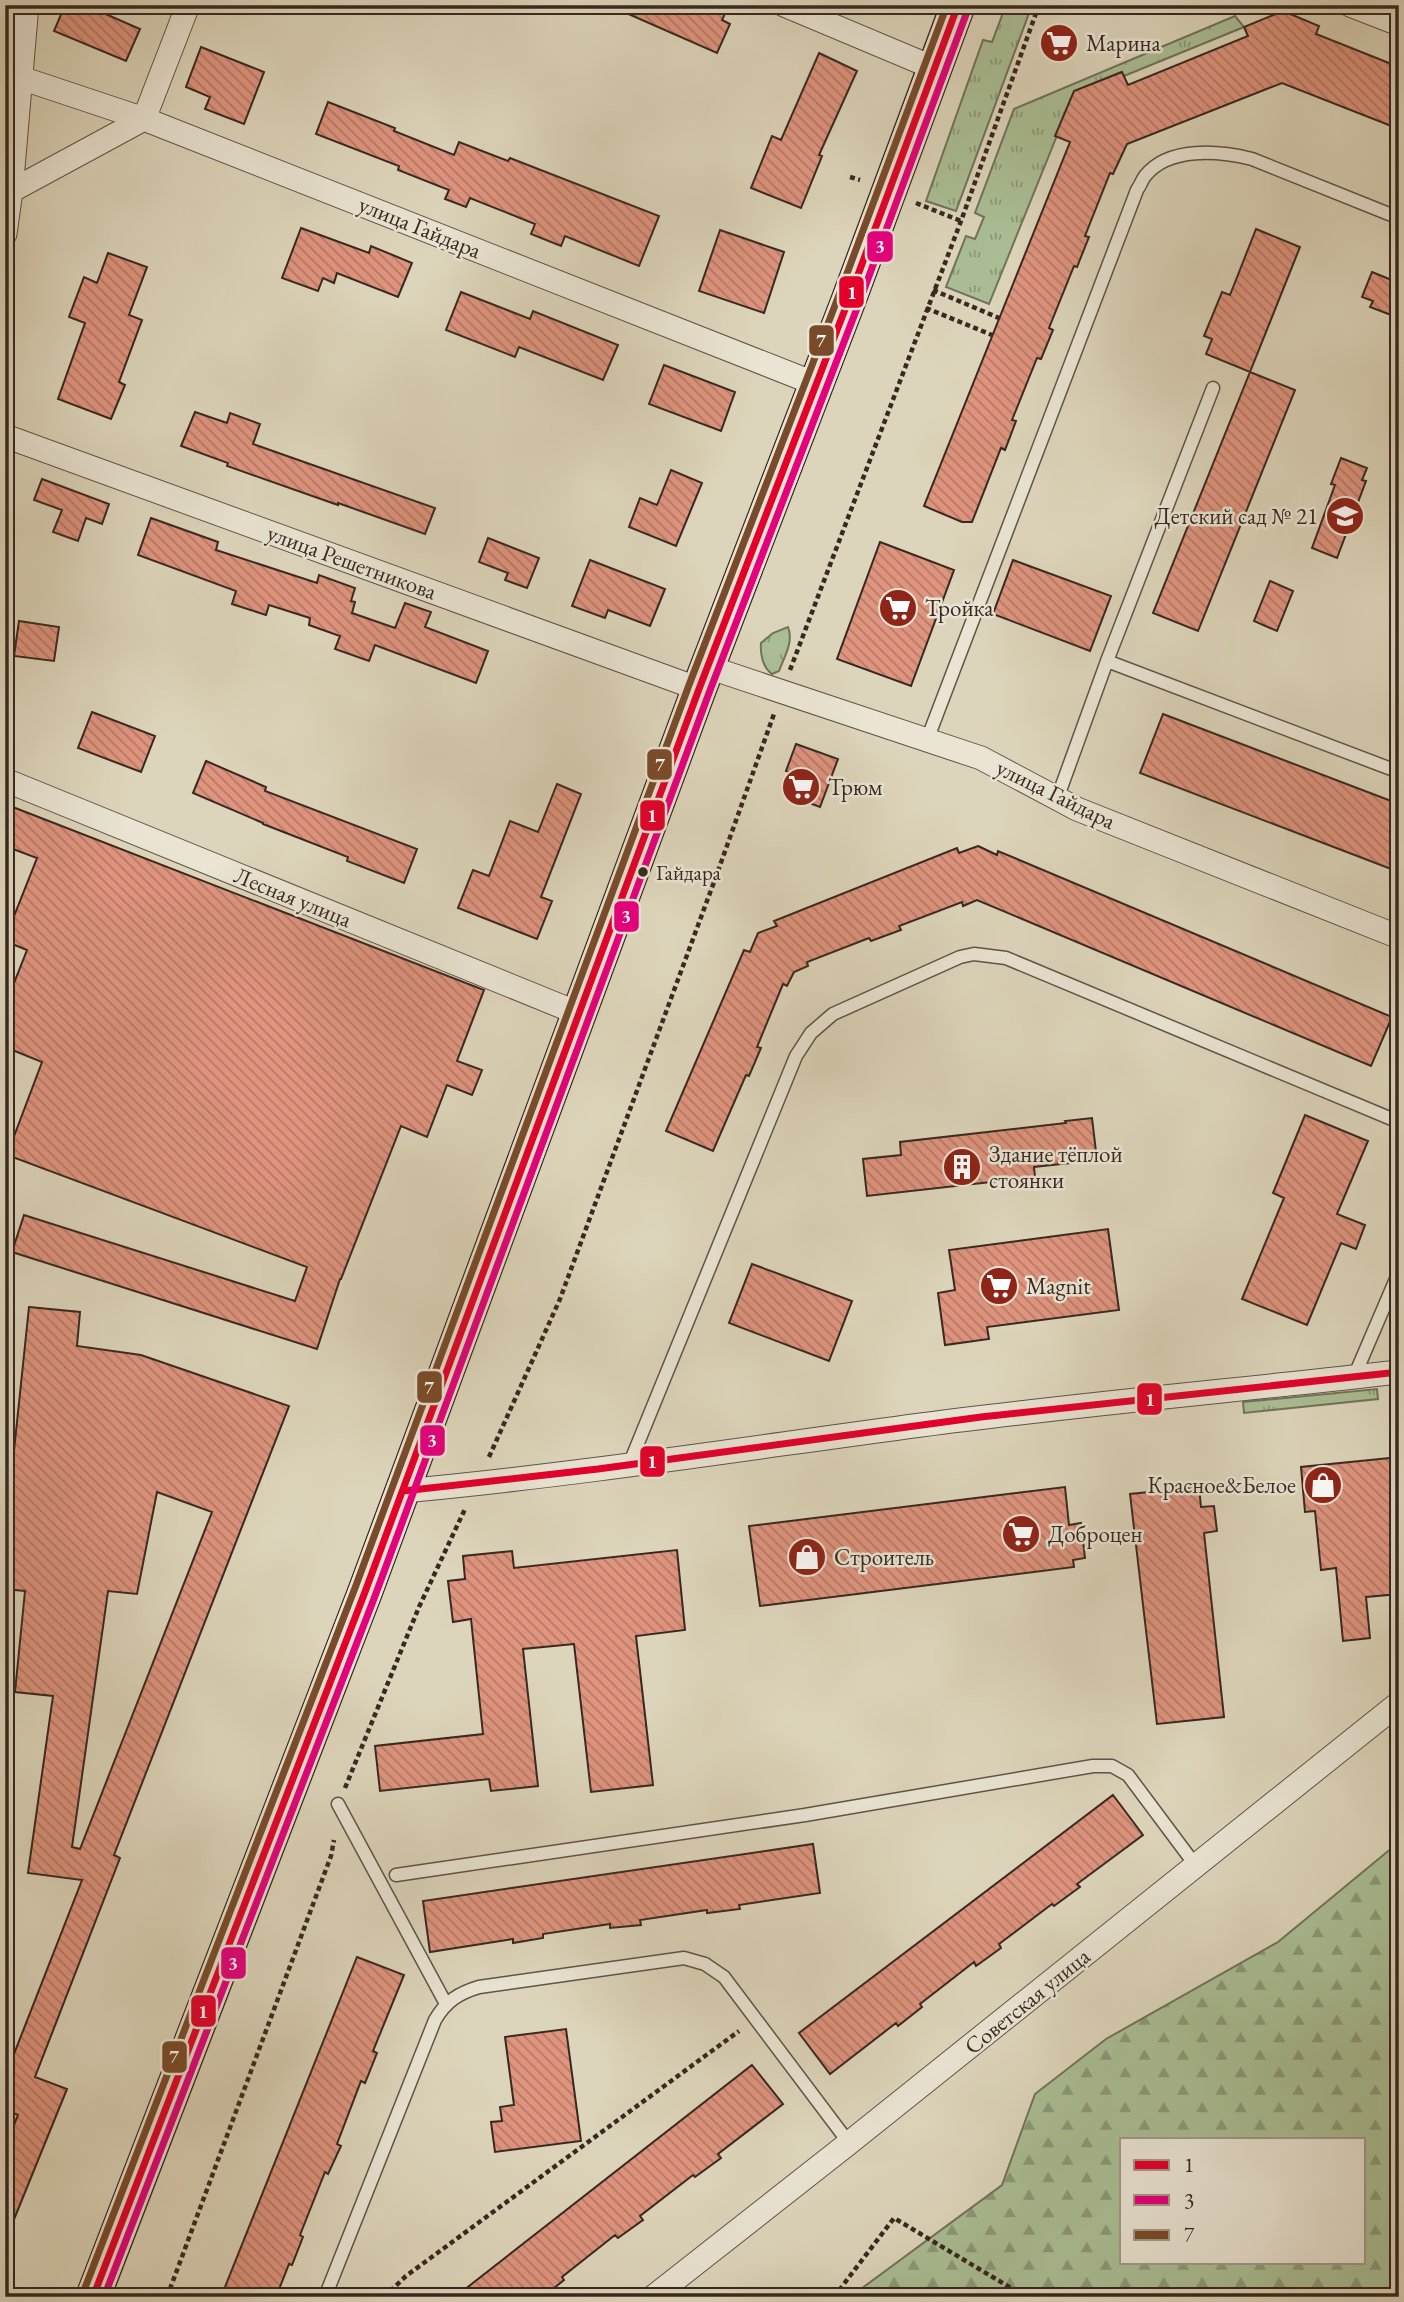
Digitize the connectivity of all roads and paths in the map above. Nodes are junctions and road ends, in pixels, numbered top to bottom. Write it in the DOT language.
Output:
graph roads {
  1 [pos="27,5"];
  2 [pos="188,5"];
  3 [pos="785,5"];
  4 [pos="958,5"];
  5 [pos="1039,5"];
  6 [pos="1350,5"];
  7 [pos="1399,24"];
  8 [pos="5,57"];
  9 [pos="934,68"];
  10 [pos="21,78"];
  11 [pos="144,119"];
  12 [pos="11,191"];
  13 [pos="1399,218"];
  14 [pos="5,234"];
  15 [pos="933,290"];
  16 [pos="926,308"];
  17 [pos="999,318"];
  18 [pos="992,335"];
  19 [pos="816,384"];
  20 [pos="1213,388"];
  21 [pos="5,436"];
  22 [pos="1107,661"];
  23 [pos="704,678"];
  24 [pos="782,692"];
  25 [pos="927,740"];
  26 [pos="1399,772"];
  27 [pos="5,780"];
  28 [pos="1057,799"];
  29 [pos="1399,937"];
  30 [pos="580,1014"];
  31 [pos="1399,1122"];
  32 [pos="1399,1272"];
  33 [pos="1399,1372"];
  34 [pos="1354,1377"];
  35 [pos="629,1465"];
  36 [pos="477,1484"];
  37 [pos="403,1491"];
  38 [pos="1399,1703"];
  39 [pos="338,1804"];
  40 [pos="1196,1866"];
  41 [pos="396,1875"];
  42 [pos="446,2004"];
  43 [pos="756,2018"];
  44 [pos="849,2143"];
  45 [pos="5,2295"];
  46 [pos="10,2297"];
  47 [pos="93,2297"];
  48 [pos="167,2297"];
  49 [pos="325,2297"];
  50 [pos="384,2297"];
  51 [pos="653,2297"];
  52 [pos="834,2297"];
  53 [pos="1026,2297"];
  1 -- 10 [label="street"];
  2 -- 11 [label="street"];
  3 -- 9 [label="street"];
  4 -- 9 [label="street"];
  5 -- 15 [label="path"];
  6 -- 7 [label="street"];
  8 -- 10 [label="street"];
  9 -- 19 [label="street"];
  10 -- 11 [label="street, улица Гайдара"];
  10 -- 12 [label="street"];
  11 -- 12 [label="street"];
  11 -- 19 [label="street, улица Гайдара"];
  12 -- 14 [label="street"];
  13 -- 25 [label="lane"];
  15 -- 16 [label="path"];
  15 -- 17 [label="path"];
  16 -- 18 [label="path"];
  16 -- 24 [label="path"];
  19 -- 23 [label="street"];
  20 -- 22 [label="lane"];
  21 -- 23 [label="street, улица Решетникова"];
  22 -- 26 [label="lane"];
  22 -- 28 [label="lane"];
  23 -- 24 [label="street, улица Гайдара"];
  23 -- 30 [label="street"];
  24 -- 25 [label="street, улица Гайдара"];
  24 -- 36 [label="path"];
  25 -- 28 [label="street, улица Гайдара"];
  27 -- 30 [label="street, Лесная улица"];
  28 -- 29 [label="street, улица Гайдара"];
  30 -- 37 [label="street"];
  31 -- 35 [label="lane"];
  32 -- 34 [label="lane"];
  33 -- 34 [label="street"];
  34 -- 35 [label="street"];
  35 -- 36 [label="street"];
  36 -- 37 [label="street"];
  36 -- 39 [label="path"];
  37 -- 47 [label="street"];
  38 -- 40 [label="street, Советская улица"];
  39 -- 42 [label="lane"];
  39 -- 48 [label="path"];
  40 -- 41 [label="lane"];
  40 -- 44 [label="street, Советская улица"];
  42 -- 43 [label="lane"];
  42 -- 49 [label="lane"];
  43 -- 44 [label="lane"];
  43 -- 50 [label="path"];
  44 -- 51 [label="street, Советская улица"];
  45 -- 46 [label="path"];
  52 -- 53 [label="path"];
}
